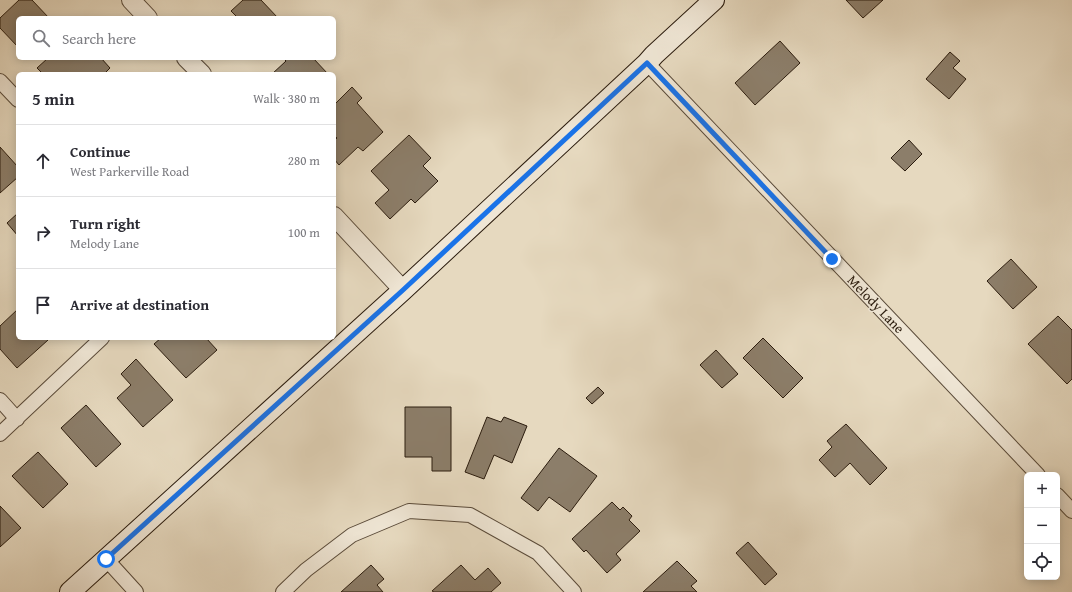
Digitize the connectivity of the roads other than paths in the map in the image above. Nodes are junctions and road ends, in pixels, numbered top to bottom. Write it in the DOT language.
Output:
graph roads {
  1 [pos="131,0"];
  2 [pos="714,0"];
  3 [pos="146,16"];
  4 [pos="188,60"];
  5 [pos="647,63"];
  6 [pos="200,72"];
  7 [pos="0,81"];
  8 [pos="16,98"];
  9 [pos="336,218"];
  10 [pos="403,290"];
  11 [pos="100,340"];
  12 [pos="0,400"];
  13 [pos="17,419"];
  14 [pos="0,434"];
  15 [pos="1035,472"];
  16 [pos="1060,498"];
  17 [pos="1072,511"];
  18 [pos="106,559"];
  19 [pos="289,589"];
  20 [pos="70,592"];
  21 [pos="136,592"];
  22 [pos="574,592"];
  1 -- 3 [label="street"];
  2 -- 5 [label="main road"];
  4 -- 6 [label="street"];
  5 -- 10 [label="main road"];
  5 -- 15 [label="street, Melody Lane"];
  7 -- 8 [label="street"];
  9 -- 10 [label="street"];
  10 -- 18 [label="main road"];
  11 -- 13 [label="street"];
  12 -- 13 [label="street"];
  13 -- 14 [label="street"];
  16 -- 17 [label="street"];
  18 -- 20 [label="main road"];
  18 -- 21 [label="street"];
  19 -- 22 [label="street"];
}
